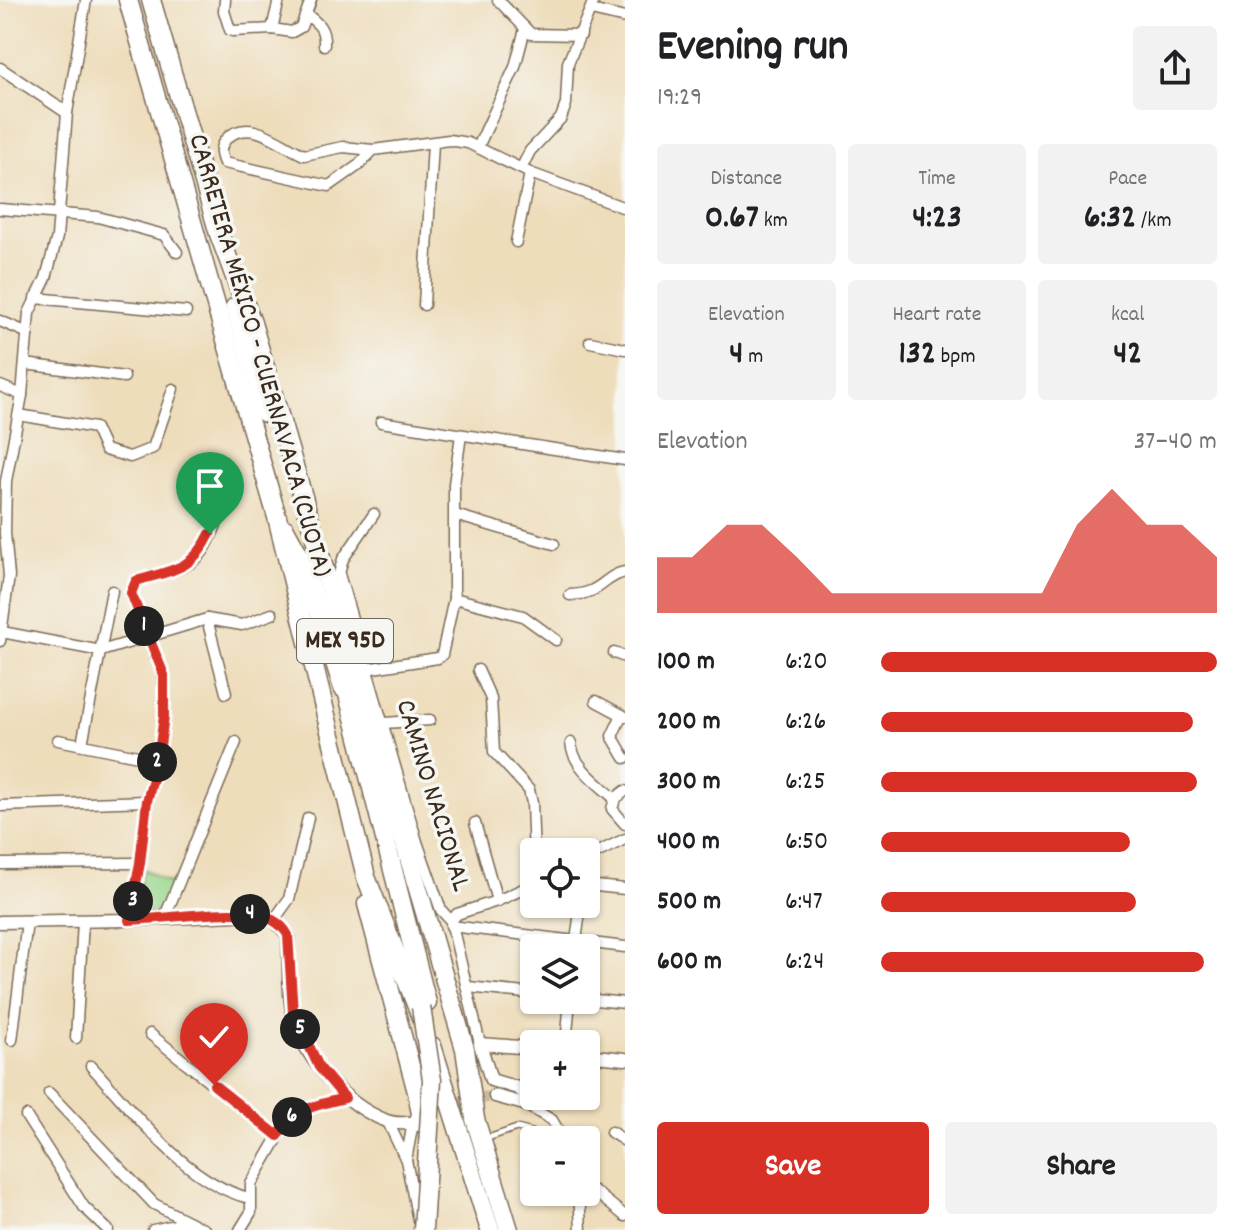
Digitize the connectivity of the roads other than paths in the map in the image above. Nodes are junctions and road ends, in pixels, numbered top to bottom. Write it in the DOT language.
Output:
graph roads {
  1 [pos="86,0"];
  2 [pos="128,0"];
  3 [pos="151,0"];
  4 [pos="225,0"];
  5 [pos="279,0"];
  6 [pos="311,0"];
  7 [pos="498,0"];
  8 [pos="593,5"];
  9 [pos="306,14"];
  10 [pos="625,18"];
  11 [pos="272,29"];
  12 [pos="525,29"];
  13 [pos="581,35"];
  14 [pos="324,45"];
  15 [pos="0,68"];
  16 [pos="67,113"];
  17 [pos="433,143"];
  18 [pos="478,147"];
  19 [pos="373,150"];
  20 [pos="526,170"];
  21 [pos="624,205"];
  22 [pos="0,209"];
  23 [pos="60,214"];
  24 [pos="219,234"];
  25 [pos="516,242"];
  26 [pos="177,252"];
  27 [pos="35,298"];
  28 [pos="424,305"];
  29 [pos="186,312"];
  30 [pos="0,321"];
  31 [pos="28,333"];
  32 [pos="590,342"];
  33 [pos="625,349"];
  34 [pos="25,364"];
  35 [pos="124,377"];
  36 [pos="0,386"];
  37 [pos="173,389"];
  38 [pos="22,395"];
  39 [pos="19,415"];
  40 [pos="381,422"];
  41 [pos="461,435"];
  42 [pos="625,460"];
  43 [pos="3,480"];
  44 [pos="229,483"];
  45 [pos="374,514"];
  46 [pos="455,515"];
  47 [pos="277,517"];
  48 [pos="2,533"];
  49 [pos="554,544"];
  50 [pos="625,572"];
  51 [pos="112,591"];
  52 [pos="570,595"];
  53 [pos="454,598"];
  54 [pos="272,614"];
  55 [pos="207,619"];
  56 [pos="148,635"];
  57 [pos="1,636"];
  58 [pos="556,640"];
  59 [pos="101,651"];
  60 [pos="614,653"];
  61 [pos="625,657"];
  62 [pos="366,669"];
  63 [pos="478,670"];
  64 [pos="226,693"];
  65 [pos="596,701"];
  66 [pos="623,716"];
  67 [pos="430,720"];
  68 [pos="384,723"];
  69 [pos="58,740"];
  70 [pos="236,742"];
  71 [pos="571,743"];
  72 [pos="82,744"];
  73 [pos="625,758"];
  74 [pos="158,760"];
  75 [pos="366,782"];
  76 [pos="625,791"];
  77 [pos="615,799"];
  78 [pos="147,801"];
  79 [pos="0,806"];
  80 [pos="349,812"];
  81 [pos="308,818"];
  82 [pos="475,823"];
  83 [pos="625,824"];
  84 [pos="533,838"];
  85 [pos="625,839"];
  86 [pos="600,851"];
  87 [pos="140,863"];
  88 [pos="0,864"];
  89 [pos="366,877"];
  90 [pos="600,886"];
  91 [pos="625,889"];
  92 [pos="520,890"];
  93 [pos="497,901"];
  94 [pos="164,919"];
  95 [pos="129,920"];
  96 [pos="274,920"];
  97 [pos="0,922"];
  98 [pos="27,922"];
  99 [pos="83,922"];
  100 [pos="451,923"];
  101 [pos="527,934"];
  102 [pos="600,944"];
  103 [pos="625,947"];
  104 [pos="468,987"];
  105 [pos="520,993"];
  106 [pos="600,1000"];
  107 [pos="625,1003"];
  108 [pos="150,1034"];
  109 [pos="76,1038"];
  110 [pos="12,1040"];
  111 [pos="480,1044"];
  112 [pos="520,1047"];
  113 [pos="600,1056"];
  114 [pos="625,1059"];
  115 [pos="91,1066"];
  116 [pos="437,1080"];
  117 [pos="520,1090"];
  118 [pos="49,1093"];
  119 [pos="495,1096"];
  120 [pos="345,1098"];
  121 [pos="520,1103"];
  122 [pos="534,1110"];
  123 [pos="26,1116"];
  124 [pos="388,1122"];
  125 [pos="419,1122"];
  126 [pos="556,1126"];
  127 [pos="520,1129"];
  128 [pos="611,1132"];
  129 [pos="278,1136"];
  130 [pos="482,1140"];
  131 [pos="625,1141"];
  132 [pos="406,1160"];
  133 [pos="600,1196"];
  134 [pos="249,1198"];
  135 [pos="580,1206"];
  136 [pos="625,1216"];
  137 [pos="189,1222"];
  138 [pos="108,1230"];
  139 [pos="153,1230"];
  140 [pos="205,1230"];
  141 [pos="240,1230"];
  142 [pos="422,1230"];
  143 [pos="434,1230"];
  144 [pos="490,1230"];
  145 [pos="509,1230"];
  146 [pos="581,1230"];
  1 -- 16 [label="street"];
  2 -- 47 [label="highway, CARRETERA MÉXICO - CUERNAVACA (CUOTA) / MEX 95D"];
  3 -- 24 [label="highway, CARRETERA MÉXICO - CUERNAVACA (CUOTA) / MEX 95D"];
  4 -- 11 [label="street"];
  5 -- 11 [label="street"];
  6 -- 9 [label="street"];
  7 -- 12 [label="street"];
  8 -- 10 [label="street"];
  8 -- 13 [label="street"];
  9 -- 11 [label="street"];
  9 -- 14 [label="street"];
  12 -- 13 [label="street"];
  12 -- 18 [label="street"];
  13 -- 20 [label="street"];
  15 -- 16 [label="street"];
  16 -- 23 [label="street"];
  17 -- 18 [label="street"];
  17 -- 19 [label="street"];
  17 -- 28 [label="street"];
  18 -- 20 [label="street"];
  19 -- 19 [label="street"];
  20 -- 21 [label="street"];
  20 -- 25 [label="street"];
  22 -- 23 [label="street"];
  23 -- 26 [label="street"];
  23 -- 27 [label="street"];
  24 -- 116 [label="highway"];
  24 -- 130 [label="highway, CARRETERA MÉXICO - CUERNAVACA (CUOTA) / MEX 95D"];
  27 -- 29 [label="street"];
  27 -- 31 [label="street"];
  30 -- 31 [label="street"];
  31 -- 34 [label="street"];
  32 -- 33 [label="street"];
  34 -- 35 [label="street"];
  34 -- 38 [label="street"];
  36 -- 38 [label="street"];
  37 -- 39 [label="street"];
  38 -- 39 [label="street"];
  39 -- 43 [label="street"];
  40 -- 41 [label="street"];
  41 -- 42 [label="street"];
  41 -- 46 [label="street"];
  43 -- 48 [label="street"];
  44 -- 56 [label="street"];
  45 -- 62 [label="street, CAMINO NACIONAL"];
  46 -- 49 [label="street"];
  46 -- 53 [label="street"];
  47 -- 75 [label="highway"];
  47 -- 80 [label="highway, CARRETERA MÉXICO - CUERNAVACA (CUOTA) / MEX 95D"];
  48 -- 57 [label="street"];
  50 -- 52 [label="street"];
  51 -- 59 [label="street"];
  53 -- 58 [label="street"];
  53 -- 62 [label="street"];
  54 -- 55 [label="street"];
  55 -- 56 [label="street"];
  55 -- 64 [label="street"];
  56 -- 59 [label="street"];
  56 -- 74 [label="street"];
  57 -- 59 [label="street"];
  59 -- 72 [label="street"];
  60 -- 61 [label="street"];
  62 -- 68 [label="street, CAMINO NACIONAL"];
  63 -- 84 [label="street"];
  65 -- 66 [label="street"];
  66 -- 73 [label="street"];
  67 -- 68 [label="street"];
  68 -- 100 [label="street, CAMINO NACIONAL"];
  69 -- 72 [label="street"];
  70 -- 94 [label="street"];
  71 -- 77 [label="street"];
  72 -- 74 [label="street"];
  74 -- 78 [label="street"];
  75 -- 80 [label="highway"];
  75 -- 116 [label="highway, bridge"];
  76 -- 77 [label="street"];
  77 -- 83 [label="street"];
  78 -- 79 [label="street"];
  78 -- 87 [label="street"];
  80 -- 89 [label="highway, CARRETERA MÉXICO - CUERNAVACA (CUOTA) / MEX 95D"];
  81 -- 96 [label="street"];
  82 -- 93 [label="street"];
  85 -- 86 [label="street"];
  87 -- 88 [label="street"];
  87 -- 95 [label="street"];
  89 -- 125 [label="highway"];
  89 -- 144 [label="highway, CARRETERA MÉXICO - CUERNAVACA (CUOTA) / MEX 95D"];
  90 -- 91 [label="street"];
  92 -- 93 [label="street"];
  93 -- 100 [label="street"];
  94 -- 95 [label="street"];
  94 -- 96 [label="street"];
  95 -- 99 [label="street"];
  96 -- 120 [label="street"];
  97 -- 98 [label="street"];
  98 -- 99 [label="street"];
  98 -- 110 [label="street"];
  99 -- 109 [label="street"];
  100 -- 101 [label="street"];
  100 -- 104 [label="street, CAMINO NACIONAL"];
  102 -- 103 [label="street"];
  104 -- 105 [label="street"];
  104 -- 111 [label="street, CAMINO NACIONAL"];
  106 -- 107 [label="street"];
  108 -- 129 [label="street"];
  111 -- 112 [label="street"];
  111 -- 117 [label="street"];
  113 -- 114 [label="street"];
  115 -- 134 [label="street"];
  116 -- 142 [label="highway, bridge"];
  116 -- 143 [label="highway"];
  118 -- 137 [label="street"];
  119 -- 121 [label="street"];
  120 -- 124 [label="street"];
  120 -- 129 [label="street"];
  122 -- 126 [label="street"];
  123 -- 138 [label="street"];
  124 -- 125 [label="street"];
  124 -- 132 [label="street"];
  125 -- 132 [label="street"];
  127 -- 130 [label="lane"];
  128 -- 131 [label="street"];
  129 -- 134 [label="street"];
  130 -- 145 [label="highway, CARRETERA MÉXICO - CUERNAVACA (CUOTA) / MEX 95D"];
  132 -- 142 [label="street"];
  133 -- 136 [label="street"];
  134 -- 141 [label="street"];
  135 -- 146 [label="street"];
  137 -- 139 [label="street"];
  137 -- 140 [label="street"];
}
